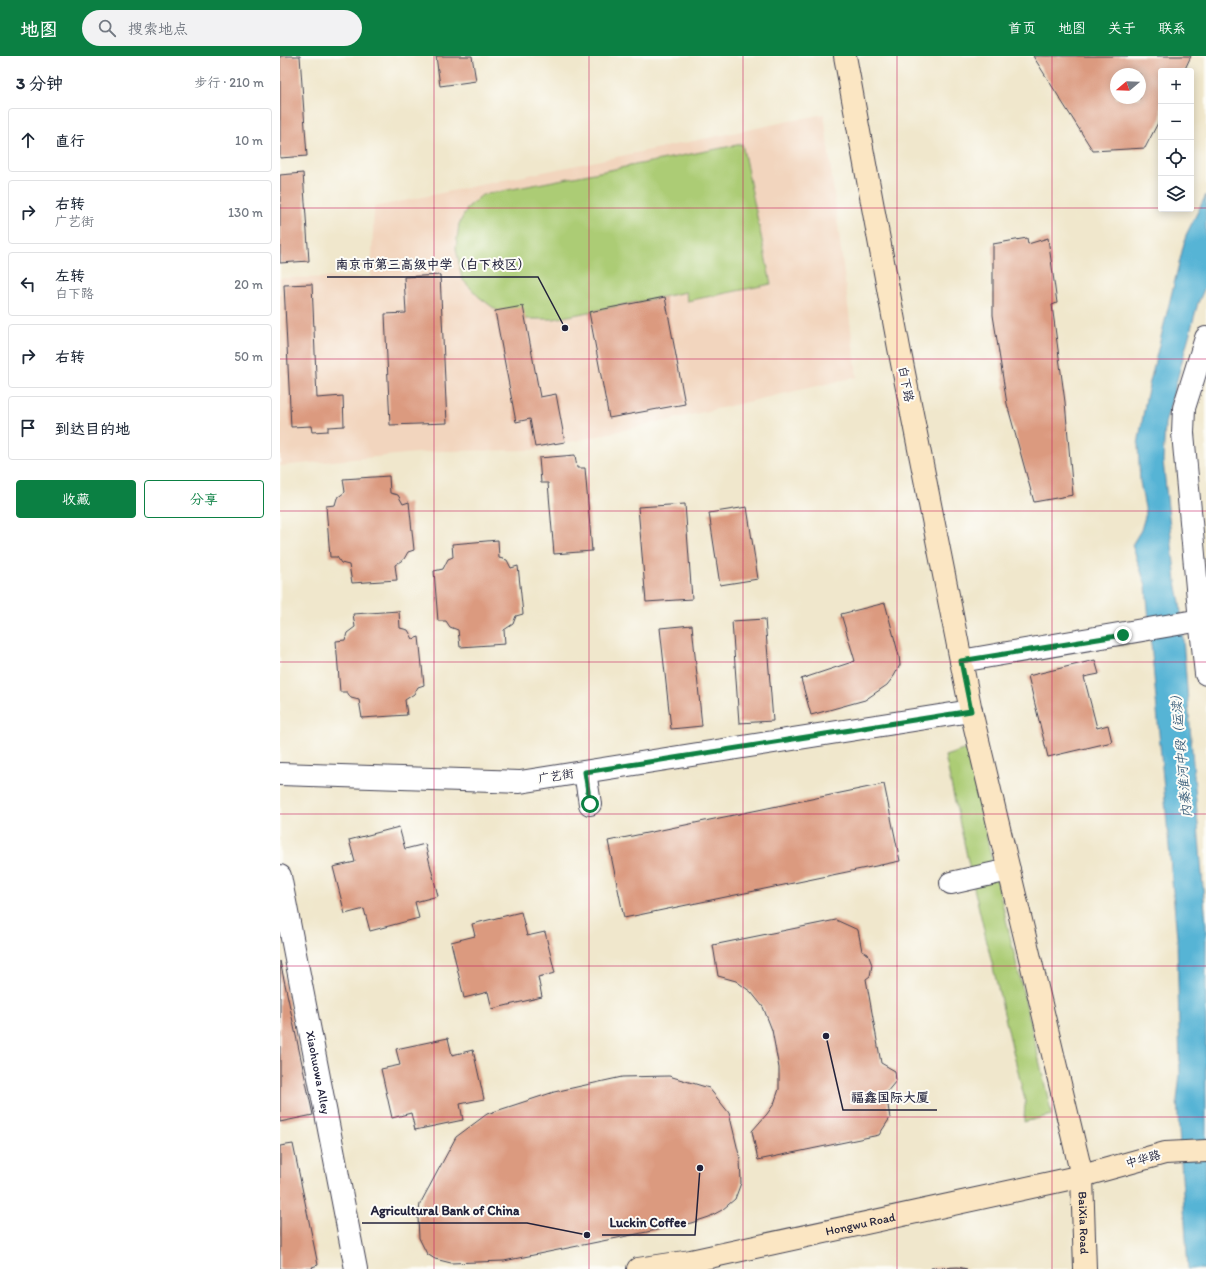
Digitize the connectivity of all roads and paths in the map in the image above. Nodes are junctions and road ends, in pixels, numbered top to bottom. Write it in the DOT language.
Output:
graph roads {
  1 [pos="845,56"];
  2 [pos="1206,338"];
  3 [pos="1202,613"];
  4 [pos="961,661"];
  5 [pos="1206,674"];
  6 [pos="971,711"];
  7 [pos="585,772"];
  8 [pos="280,774"];
  9 [pos="590,804"];
  10 [pos="1009,870"];
  11 [pos="280,876"];
  12 [pos="951,883"];
  13 [pos="1206,1151"];
  14 [pos="1082,1176"];
  15 [pos="356,1269"];
  16 [pos="638,1269"];
  17 [pos="1085,1269"];
  1 -- 4 [label="main road, 白下路"];
  2 -- 3 [label="street"];
  3 -- 4 [label="street"];
  3 -- 5 [label="street"];
  4 -- 6 [label="main road, 白下路"];
  6 -- 7 [label="street, 广艺街"];
  6 -- 10 [label="main road, 白下路"];
  7 -- 8 [label="street, 广艺街"];
  7 -- 9 [label="street"];
  10 -- 12 [label="street"];
  10 -- 14 [label="main road, BaiXia Road"];
  11 -- 15 [label="street, Xiaohuowa Alley"];
  13 -- 14 [label="main road, 中华路"];
  14 -- 16 [label="main road, Hongwu Road"];
  14 -- 17 [label="main road, BaiXia Road"];
}
